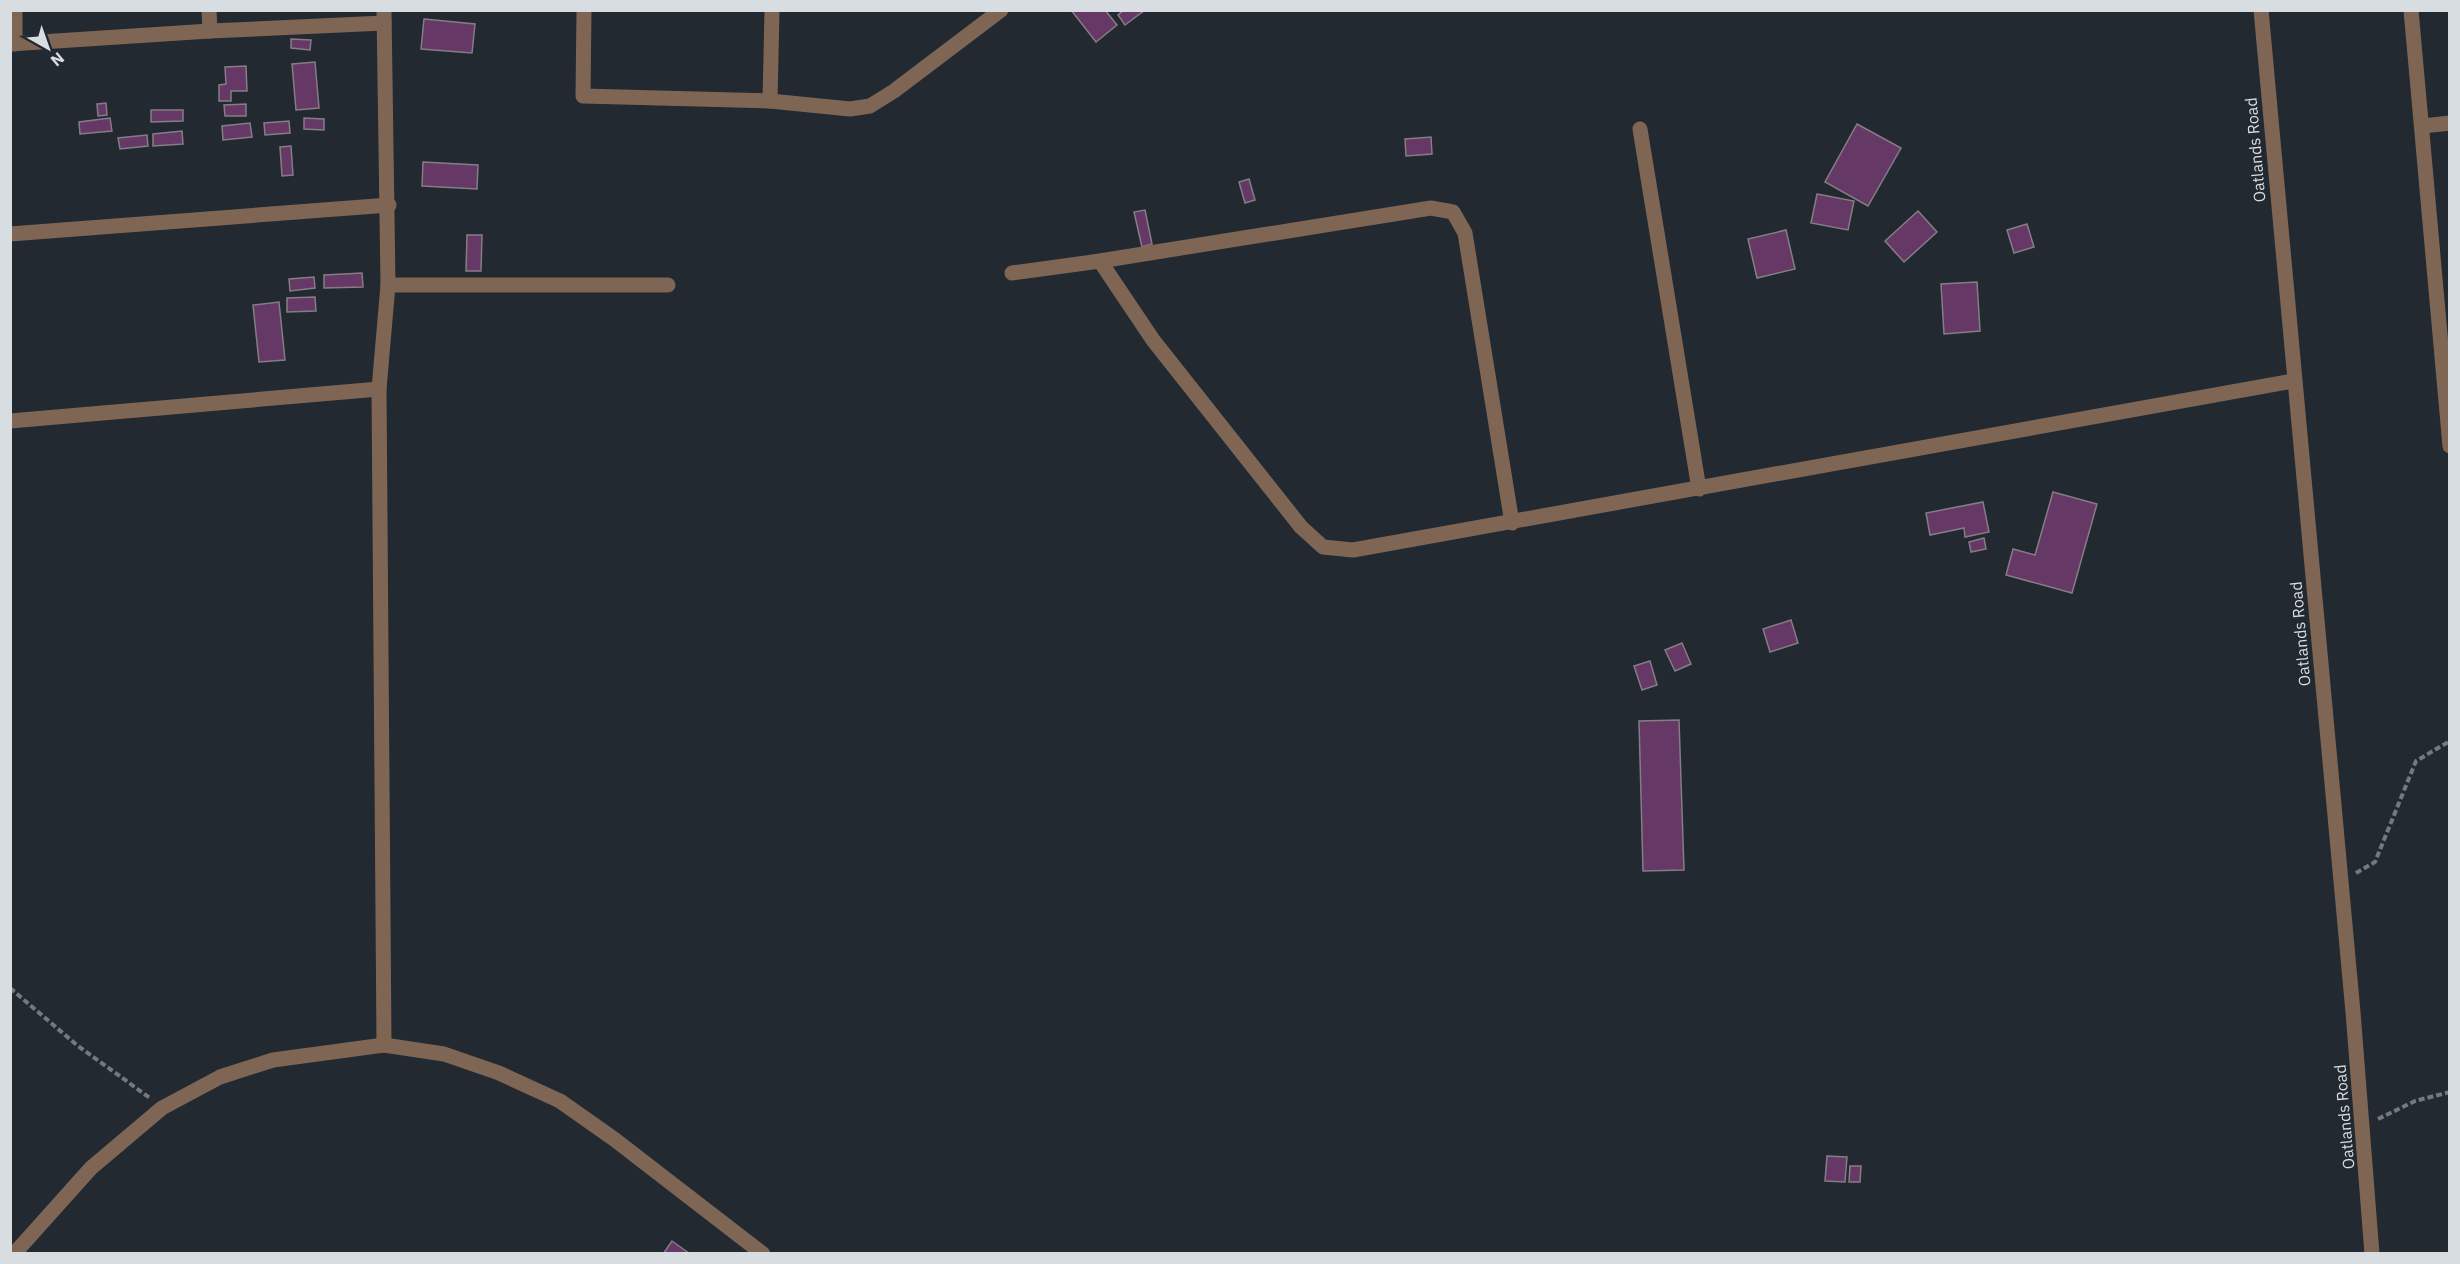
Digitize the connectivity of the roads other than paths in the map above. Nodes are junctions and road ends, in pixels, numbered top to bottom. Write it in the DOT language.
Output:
graph roads {
  1 [pos="15,10"];
  2 [pos="209,10"];
  3 [pos="584,10"];
  4 [pos="772,10"];
  5 [pos="1001,10"];
  6 [pos="2261,10"];
  7 [pos="2411,10"];
  8 [pos="384,17"];
  9 [pos="210,31"];
  10 [pos="13,44"];
  11 [pos="770,101"];
  12 [pos="2450,123"];
  13 [pos="2423,126"];
  14 [pos="1640,129"];
  15 [pos="389,205"];
  16 [pos="10,234"];
  17 [pos="1100,261"];
  18 [pos="1012,273"];
  19 [pos="388,285"];
  20 [pos="668,285"];
  21 [pos="2294,381"];
  22 [pos="379,389"];
  23 [pos="10,421"];
  24 [pos="2450,446"];
  25 [pos="1699,489"];
  26 [pos="1512,523"];
  27 [pos="384,1045"];
  28 [pos="14,1254"];
  29 [pos="763,1254"];
  30 [pos="2372,1254"];
  1 -- 10 [label="street"];
  2 -- 9 [label="street"];
  3 -- 11 [label="street"];
  4 -- 11 [label="street"];
  5 -- 11 [label="street"];
  6 -- 21 [label="street, Oatlands Road"];
  7 -- 13 [label="street"];
  8 -- 9 [label="street"];
  8 -- 15 [label="street"];
  9 -- 10 [label="street"];
  12 -- 13 [label="street"];
  13 -- 24 [label="street"];
  14 -- 25 [label="street"];
  15 -- 16 [label="street"];
  15 -- 19 [label="street"];
  17 -- 18 [label="street"];
  17 -- 26 [label="street"];
  17 -- 26 [label="street"];
  19 -- 20 [label="street"];
  19 -- 22 [label="street"];
  21 -- 25 [label="street"];
  21 -- 30 [label="street, Oatlands Road"];
  22 -- 23 [label="street"];
  22 -- 27 [label="street"];
  25 -- 26 [label="street"];
  27 -- 28 [label="street"];
  27 -- 29 [label="street"];
}
